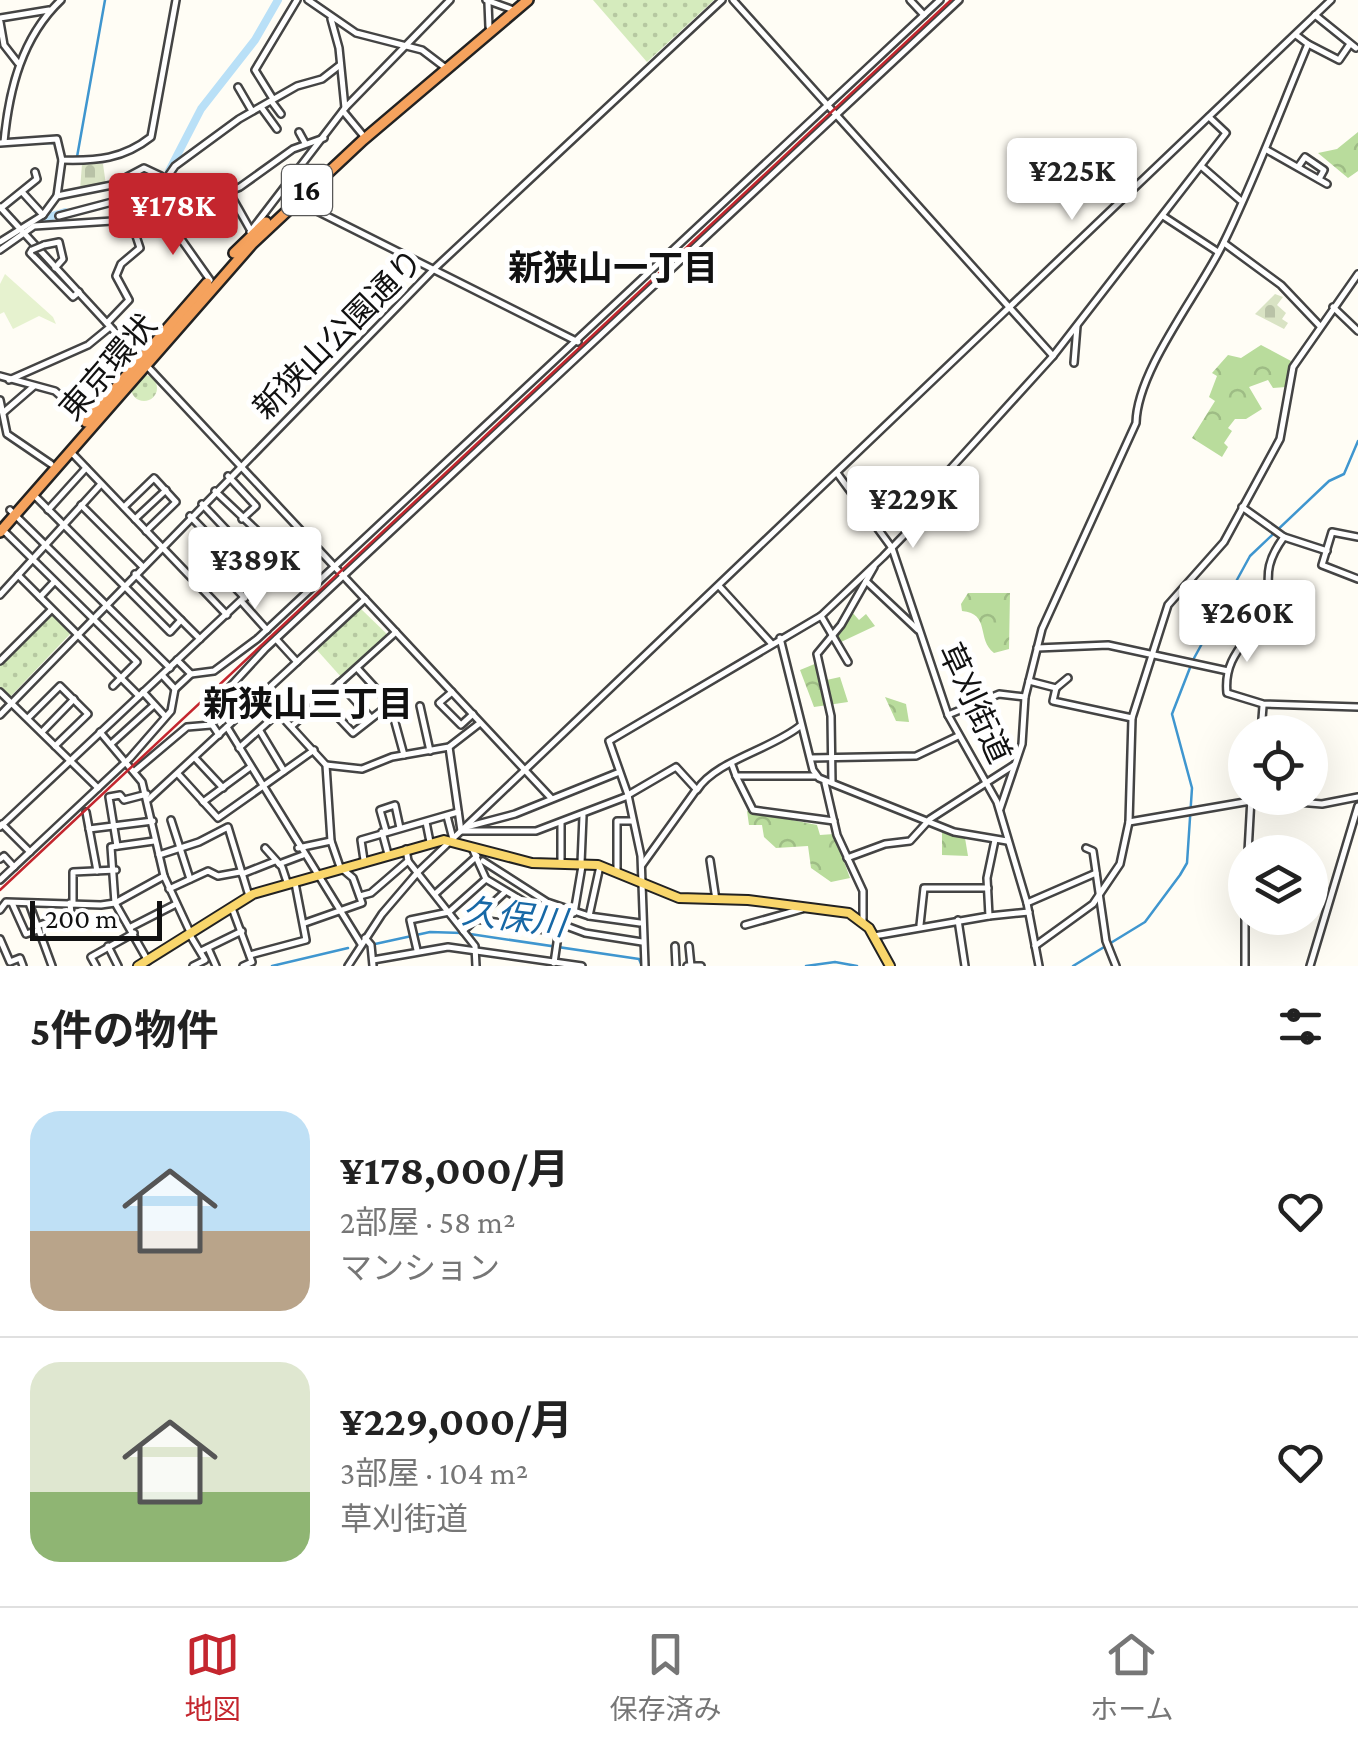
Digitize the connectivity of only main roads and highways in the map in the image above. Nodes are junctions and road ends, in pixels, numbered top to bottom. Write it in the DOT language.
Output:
graph roads {
  1 [pos="524,0"];
  2 [pos="445,67"];
  3 [pos="250,238"];
  4 [pos="142,361"];
  5 [pos="12,512"];
  6 [pos="1,528"];
  7 [pos="144,964"];
  8 [pos="890,966"];
  1 -- 2 [label="highway, 東京環状 / 16"];
  1 -- 2 [label="highway, 東京環状 / 16"];
  2 -- 3 [label="highway, 東京環状 / 16"];
  2 -- 3 [label="highway, 東京環状 / 16"];
  3 -- 4 [label="highway, 東京環状 / 16"];
  3 -- 4 [label="highway, 東京環状 / 16"];
  4 -- 5 [label="highway, 東京環状 / 16"];
  4 -- 5 [label="highway, 東京環状 / 16"];
  5 -- 6 [label="highway, 東京環状 / 16"];
  7 -- 8 [label="main road"];
}
